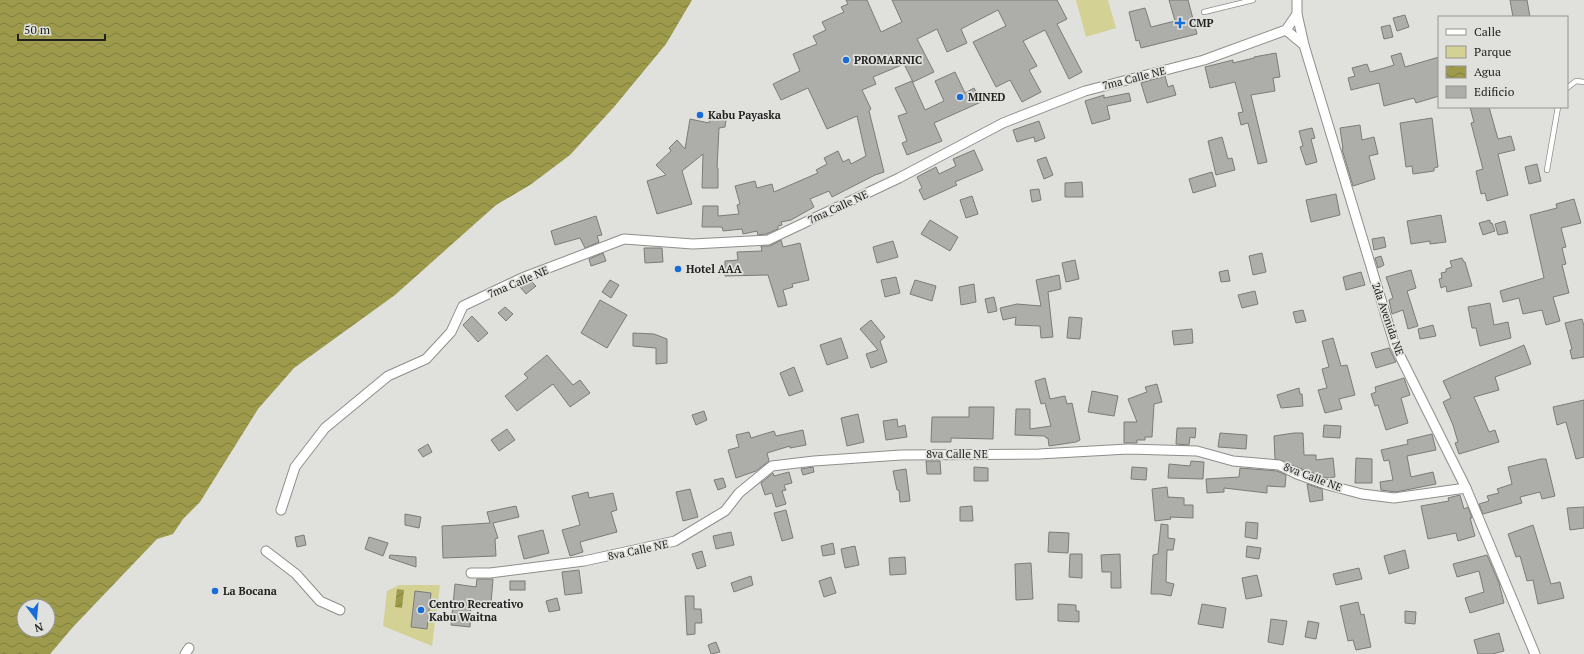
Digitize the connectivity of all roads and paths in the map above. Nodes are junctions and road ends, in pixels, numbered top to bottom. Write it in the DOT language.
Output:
graph roads {
  1 [pos="1253,0"];
  2 [pos="1296,0"];
  3 [pos="1204,12"];
  4 [pos="1297,14"];
  5 [pos="1286,30"];
  6 [pos="1304,46"];
  7 [pos="1584,82"];
  8 [pos="1568,87"];
  9 [pos="1558,108"];
  10 [pos="1547,170"];
  11 [pos="1466,488"];
  12 [pos="281,510"];
  13 [pos="266,551"];
  14 [pos="471,573"];
  15 [pos="340,610"];
  16 [pos="1535,654"];
  1 -- 3 [label="lane"];
  2 -- 4 [label="street, 2da Avenida NE"];
  4 -- 5 [label="street"];
  4 -- 6 [label="street, 2da Avenida NE"];
  5 -- 6 [label="street"];
  5 -- 12 [label="street, 7ma Calle NE"];
  6 -- 11 [label="street, 2da Avenida NE"];
  7 -- 8 [label="lane"];
  9 -- 10 [label="lane"];
  11 -- 14 [label="street, 8va Calle NE"];
  11 -- 16 [label="street, 2da Avenida NE"];
  13 -- 15 [label="street"];
}
